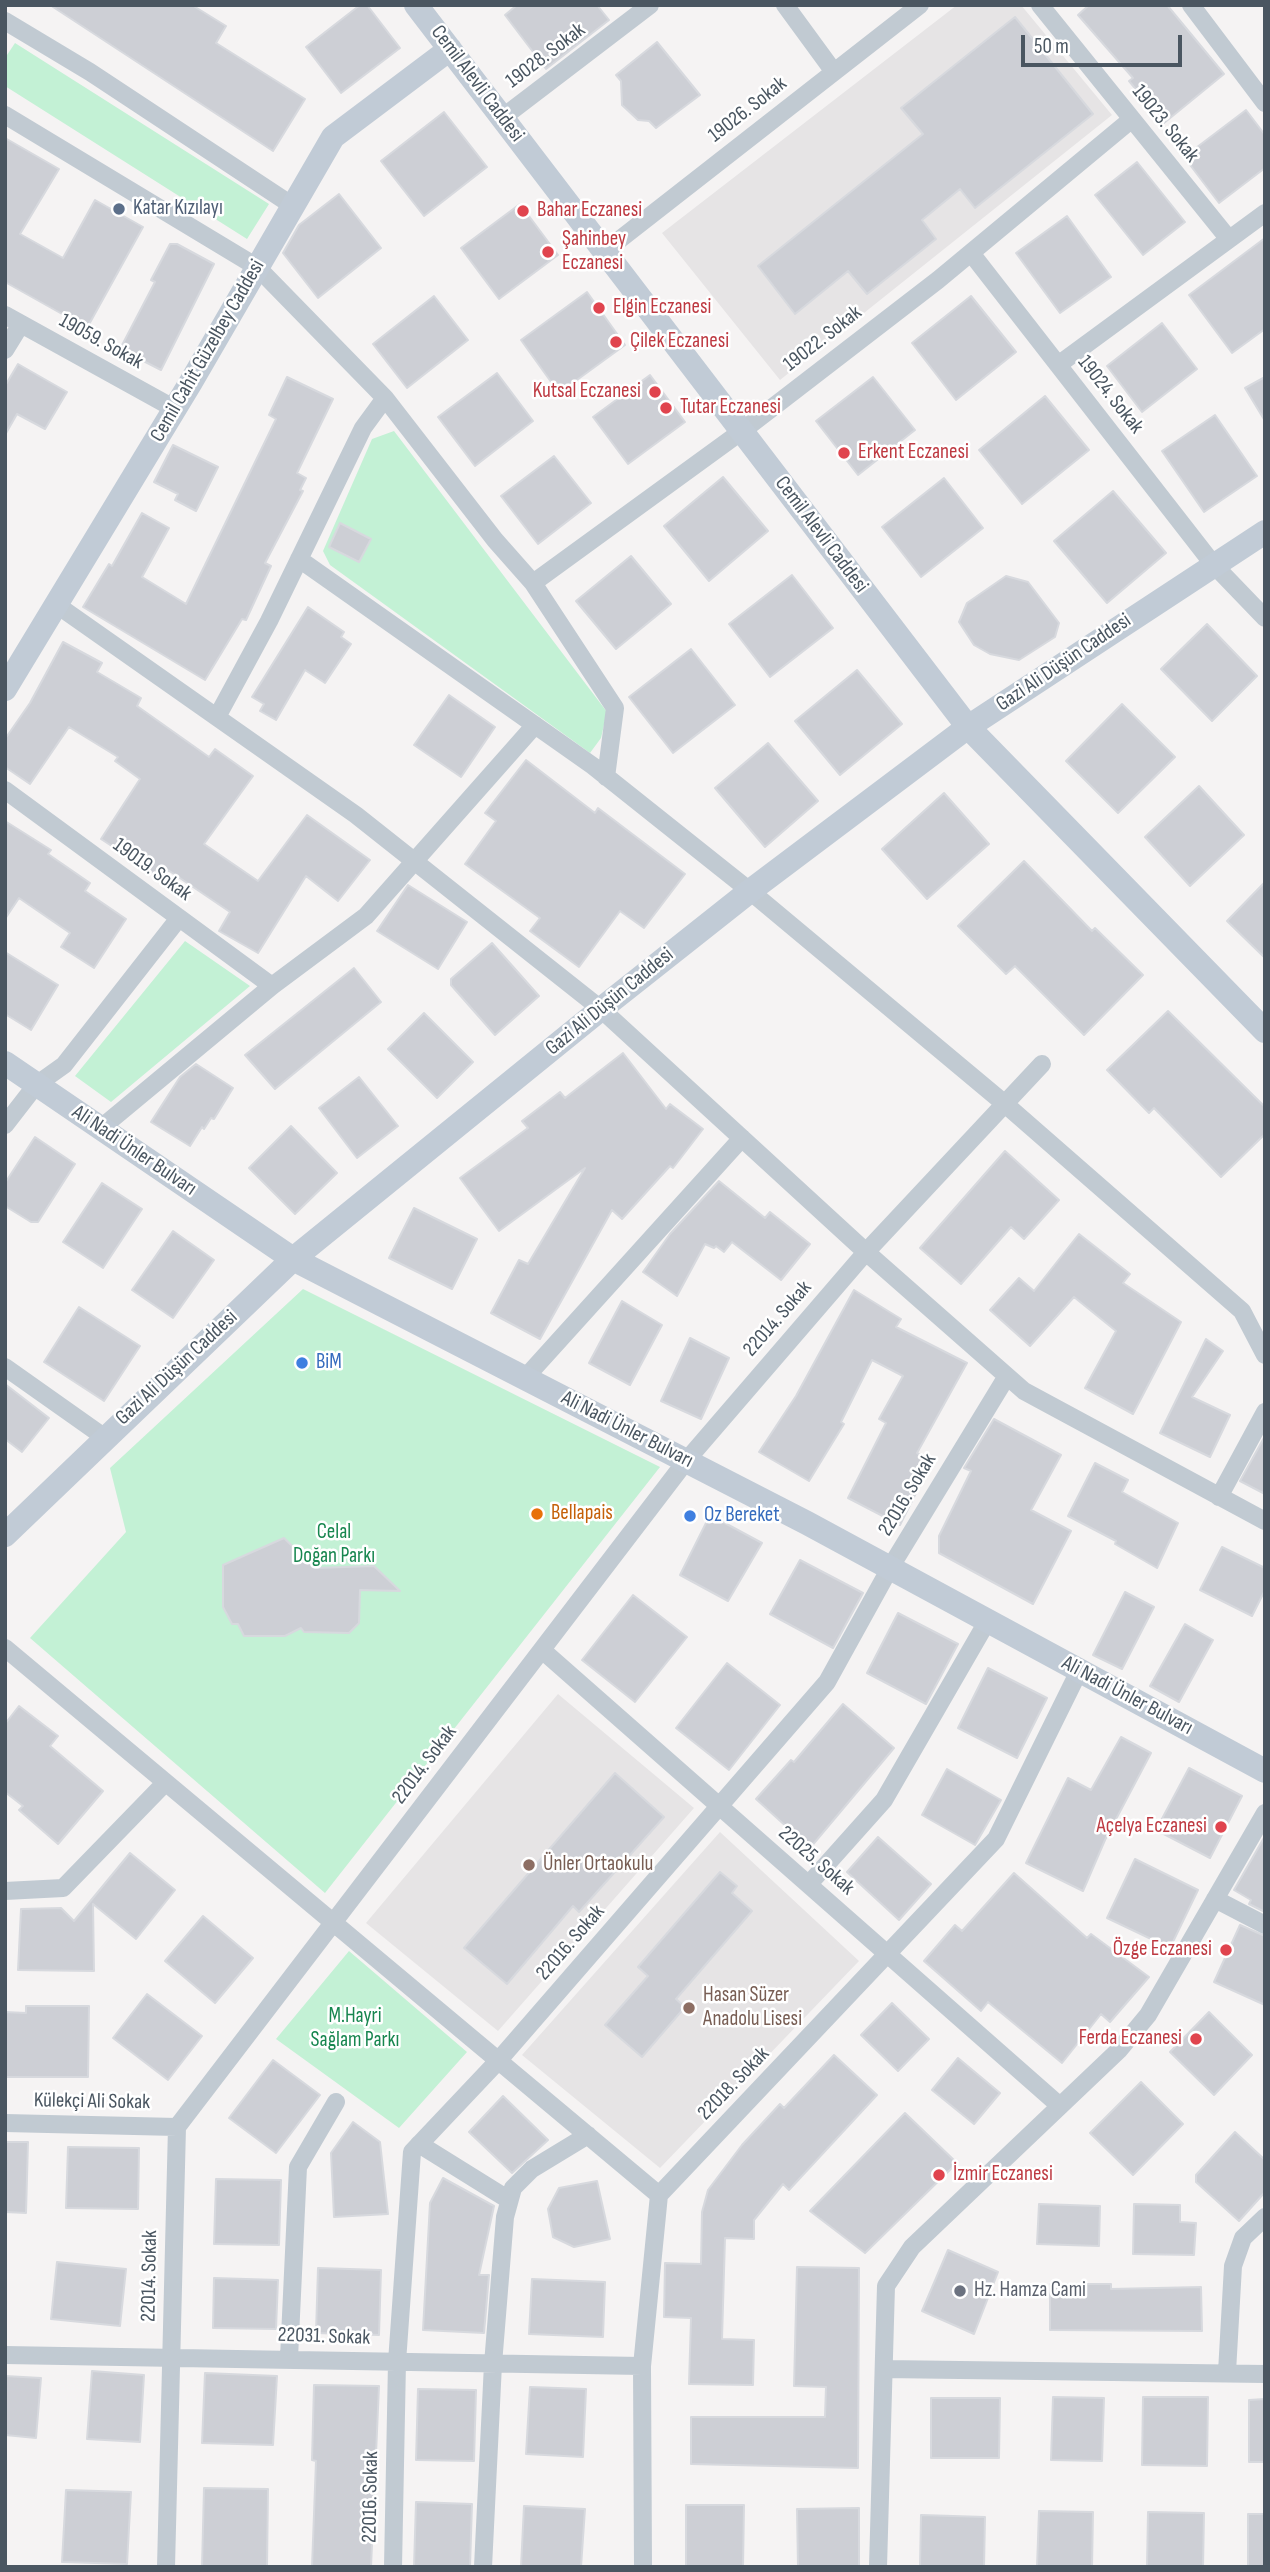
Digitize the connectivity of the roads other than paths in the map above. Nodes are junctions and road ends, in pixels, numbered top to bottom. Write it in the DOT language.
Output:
graph roads {
  1 [pos="416,5"];
  2 [pos="650,5"];
  3 [pos="785,5"];
  4 [pos="920,5"];
  5 [pos="1040,5"];
  6 [pos="1191,5"];
  7 [pos="5,21"];
  8 [pos="450,49"];
  9 [pos="834,72"];
  10 [pos="1265,103"];
  11 [pos="5,115"];
  12 [pos="502,118"];
  13 [pos="1132,119"];
  14 [pos="293,206"];
  15 [pos="1265,214"];
  16 [pos="1228,238"];
  17 [pos="605,251"];
  18 [pos="971,253"];
  19 [pos="257,267"];
  20 [pos="13,320"];
  21 [pos="5,350"];
  22 [pos="1058,365"];
  23 [pos="385,398"];
  24 [pos="175,409"];
  25 [pos="742,431"];
  26 [pos="1265,532"];
  27 [pos="299,559"];
  28 [pos="1213,564"];
  29 [pos="533,583"];
  30 [pos="57,604"];
  31 [pos="1265,618"];
  32 [pos="5,690"];
  33 [pos="217,717"];
  34 [pos="535,725"];
  35 [pos="968,727"];
  36 [pos="606,777"];
  37 [pos="5,790"];
  38 [pos="415,859"];
  39 [pos="750,891"];
  40 [pos="179,918"];
  41 [pos="272,986"];
  42 [pos="601,1009"];
  43 [pos="1265,1031"];
  44 [pos="5,1063"];
  45 [pos="1042,1064"];
  46 [pos="36,1085"];
  47 [pos="1006,1104"];
  48 [pos="5,1125"];
  49 [pos="101,1128"];
  50 [pos="742,1138"];
  51 [pos="866,1252"];
  52 [pos="293,1259"];
  53 [pos="1259,1323"];
  54 [pos="1265,1355"];
  55 [pos="5,1367"];
  56 [pos="1007,1376"];
  57 [pos="525,1378"];
  58 [pos="1265,1412"];
  59 [pos="104,1437"];
  60 [pos="687,1461"];
  61 [pos="1219,1497"];
  62 [pos="1265,1521"];
  63 [pos="5,1535"];
  64 [pos="890,1568"];
  65 [pos="988,1620"];
  66 [pos="5,1648"];
  67 [pos="542,1650"];
  68 [pos="1079,1671"];
  69 [pos="1265,1771"];
  70 [pos="165,1783"];
  71 [pos="720,1807"];
  72 [pos="1265,1813"];
  73 [pos="809,1884"];
  74 [pos="5,1891"];
  75 [pos="1215,1899"];
  76 [pos="332,1924"];
  77 [pos="1265,1925"];
  78 [pos="889,1955"];
  79 [pos="498,2061"];
  80 [pos="336,2102"];
  81 [pos="1060,2106"];
  82 [pos="5,2123"];
  83 [pos="177,2127"];
  84 [pos="588,2136"];
  85 [pos="419,2144"];
  86 [pos="659,2195"];
  87 [pos="509,2200"];
  88 [pos="1265,2217"];
  89 [pos="5,2355"];
  90 [pos="289,2358"];
  91 [pos="171,2359"];
  92 [pos="397,2362"];
  93 [pos="493,2364"];
  94 [pos="642,2366"];
  95 [pos="884,2370"];
  96 [pos="1227,2372"];
  97 [pos="1265,2374"];
  98 [pos="166,2567"];
  99 [pos="393,2567"];
  100 [pos="483,2567"];
  101 [pos="643,2567"];
  102 [pos="878,2567"];
  1 -- 8 [label="street, Cemil Alevli Caddesi"];
  2 -- 12 [label="street, 19028. Sokak"];
  3 -- 9 [label="street"];
  4 -- 9 [label="street, 19026. Sokak"];
  5 -- 13 [label="street, 19023. Sokak"];
  6 -- 10 [label="street"];
  7 -- 14 [label="street"];
  8 -- 12 [label="street, Cemil Alevli Caddesi"];
  8 -- 14 [label="street, Cemil Cahit Güzelbey Caddesi"];
  9 -- 17 [label="street, 19026. Sokak"];
  11 -- 19 [label="street"];
  12 -- 17 [label="street, Cemil Alevli Caddesi"];
  13 -- 16 [label="street, 19023. Sokak"];
  13 -- 18 [label="street, 19022. Sokak"];
  14 -- 19 [label="street, Cemil Cahit Güzelbey Caddesi"];
  15 -- 16 [label="street"];
  16 -- 22 [label="street"];
  17 -- 25 [label="street, Cemil Alevli Caddesi"];
  18 -- 22 [label="street, 19024. Sokak"];
  18 -- 25 [label="street, 19022. Sokak"];
  19 -- 23 [label="street"];
  19 -- 24 [label="street, Cemil Cahit Güzelbey Caddesi"];
  20 -- 21 [label="street"];
  20 -- 24 [label="street, 19059. Sokak"];
  22 -- 28 [label="street, 19024. Sokak"];
  23 -- 27 [label="street"];
  23 -- 29 [label="street"];
  24 -- 30 [label="street, Cemil Cahit Güzelbey Caddesi"];
  25 -- 29 [label="street, 19022. Sokak"];
  25 -- 35 [label="street, Cemil Alevli Caddesi"];
  26 -- 28 [label="street, Gazi Ali Düşün Caddesi"];
  27 -- 33 [label="street"];
  27 -- 34 [label="street"];
  28 -- 31 [label="street, 19024. Sokak"];
  28 -- 35 [label="street, Gazi Ali Düşün Caddesi"];
  29 -- 36 [label="street"];
  30 -- 32 [label="street, Cemil Cahit Güzelbey Caddesi"];
  30 -- 33 [label="street"];
  33 -- 38 [label="street"];
  34 -- 36 [label="street"];
  34 -- 38 [label="street"];
  35 -- 39 [label="street, Gazi Ali Düşün Caddesi"];
  35 -- 43 [label="street, Cemil Alevli Caddesi"];
  36 -- 39 [label="street"];
  37 -- 40 [label="street, 19019. Sokak"];
  38 -- 41 [label="street"];
  38 -- 42 [label="street"];
  39 -- 42 [label="street, Gazi Ali Düşün Caddesi"];
  39 -- 47 [label="street"];
  40 -- 41 [label="street, 19019. Sokak"];
  40 -- 46 [label="street"];
  41 -- 49 [label="street"];
  42 -- 50 [label="street"];
  42 -- 52 [label="street, Gazi Ali Düşün Caddesi"];
  44 -- 46 [label="street, Ali Nadi Ünler Bulvarı"];
  45 -- 47 [label="street, 22014. Sokak"];
  46 -- 48 [label="street"];
  46 -- 49 [label="street, Ali Nadi Ünler Bulvarı"];
  47 -- 51 [label="street, 22014. Sokak"];
  47 -- 53 [label="street"];
  49 -- 52 [label="street, Ali Nadi Ünler Bulvarı"];
  50 -- 51 [label="street"];
  50 -- 57 [label="street"];
  51 -- 56 [label="street"];
  51 -- 60 [label="street, 22014. Sokak"];
  52 -- 57 [label="street, Ali Nadi Ünler Bulvarı"];
  52 -- 59 [label="street, Gazi Ali Düşün Caddesi"];
  53 -- 54 [label="street"];
  55 -- 59 [label="street"];
  56 -- 61 [label="street"];
  56 -- 64 [label="street, 22016. Sokak"];
  57 -- 60 [label="street, Ali Nadi Ünler Bulvarı"];
  58 -- 61 [label="street"];
  59 -- 63 [label="street, Gazi Ali Düşün Caddesi"];
  60 -- 64 [label="street, Ali Nadi Ünler Bulvarı"];
  60 -- 67 [label="street, 22014. Sokak"];
  61 -- 62 [label="street"];
  64 -- 65 [label="street, Ali Nadi Ünler Bulvarı"];
  64 -- 71 [label="street, 22016. Sokak"];
  65 -- 68 [label="street, Ali Nadi Ünler Bulvarı"];
  65 -- 73 [label="street"];
  66 -- 70 [label="street"];
  67 -- 71 [label="street, 22025. Sokak"];
  67 -- 76 [label="street, 22014. Sokak"];
  68 -- 69 [label="street, Ali Nadi Ünler Bulvarı"];
  68 -- 78 [label="street, 22018. Sokak"];
  70 -- 74 [label="street"];
  70 -- 76 [label="street"];
  71 -- 73 [label="street, 22025. Sokak"];
  71 -- 79 [label="street, 22016. Sokak"];
  72 -- 75 [label="street"];
  73 -- 78 [label="street, 22025. Sokak"];
  75 -- 77 [label="street"];
  75 -- 81 [label="street"];
  76 -- 79 [label="street"];
  76 -- 83 [label="street, 22014. Sokak"];
  78 -- 81 [label="street, 22025. Sokak"];
  78 -- 86 [label="street, 22018. Sokak"];
  79 -- 84 [label="street"];
  79 -- 85 [label="street, 22016. Sokak"];
  80 -- 90 [label="street"];
  81 -- 95 [label="street"];
  82 -- 83 [label="street, Külekçi Ali Sokak"];
  83 -- 91 [label="street, 22014. Sokak"];
  84 -- 86 [label="street"];
  84 -- 87 [label="street"];
  85 -- 87 [label="street"];
  85 -- 92 [label="street, 22016. Sokak"];
  86 -- 94 [label="street"];
  87 -- 93 [label="street"];
  88 -- 96 [label="street"];
  89 -- 91 [label="street, 22031. Sokak"];
  90 -- 91 [label="street, 22031. Sokak"];
  90 -- 92 [label="street, 22031. Sokak"];
  91 -- 98 [label="street, 22014. Sokak"];
  92 -- 93 [label="street, 22031. Sokak"];
  92 -- 99 [label="street, 22016. Sokak"];
  93 -- 94 [label="street, 22031. Sokak"];
  93 -- 100 [label="street"];
  94 -- 101 [label="street"];
  95 -- 96 [label="street"];
  95 -- 102 [label="street"];
  96 -- 97 [label="street"];
}
